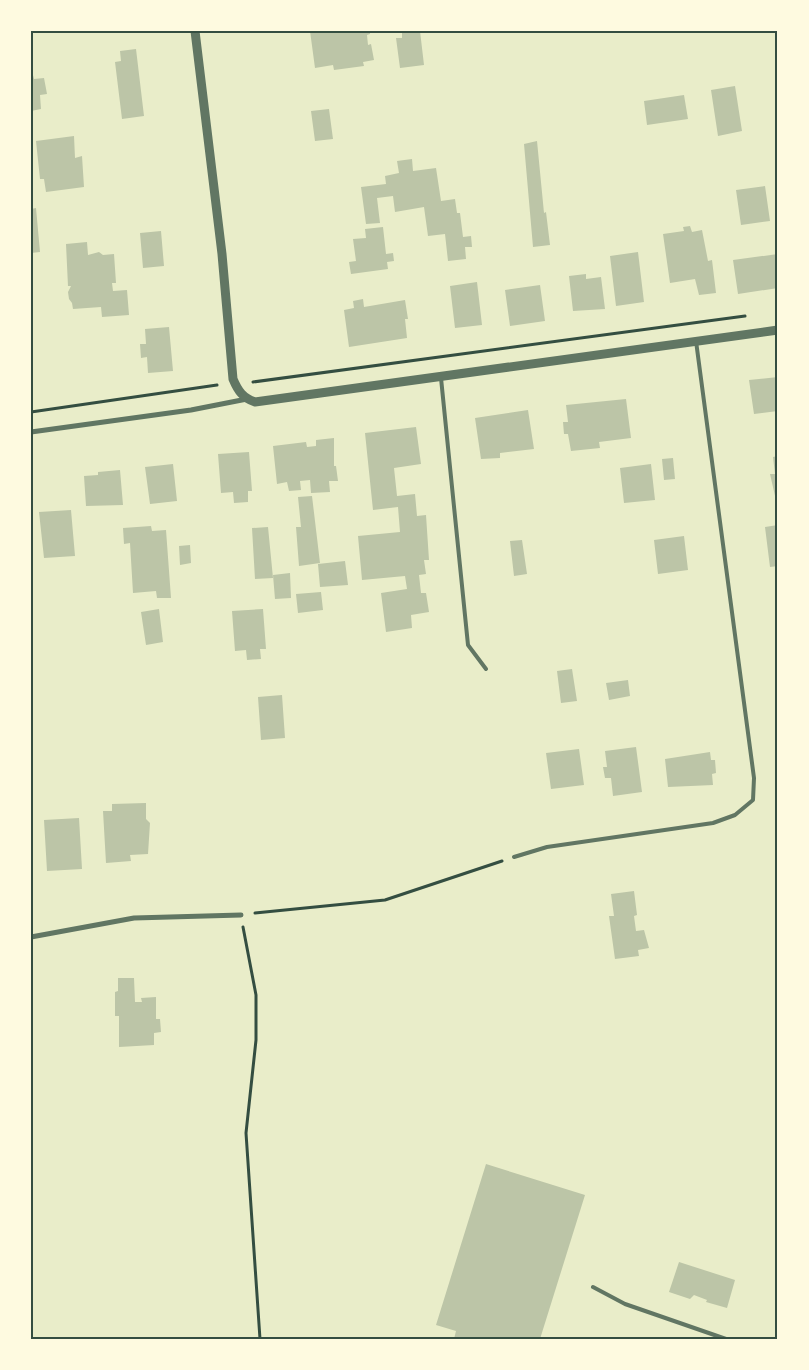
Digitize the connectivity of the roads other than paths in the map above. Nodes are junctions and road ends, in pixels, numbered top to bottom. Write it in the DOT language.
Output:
graph roads {
  1 [pos="195,31"];
  2 [pos="778,330"];
  3 [pos="696,341"];
  4 [pos="441,376"];
  5 [pos="251,401"];
  6 [pos="31,432"];
  7 [pos="486,668"];
  8 [pos="514,857"];
  9 [pos="241,915"];
  10 [pos="31,937"];
  11 [pos="593,1287"];
  12 [pos="726,1339"];
  1 -- 5 [label="street"];
  2 -- 3 [label="street"];
  3 -- 4 [label="street"];
  3 -- 8 [label="lane"];
  4 -- 5 [label="street"];
  4 -- 7 [label="lane"];
  5 -- 6 [label="street"];
  9 -- 10 [label="street"];
  11 -- 12 [label="lane"];
}
